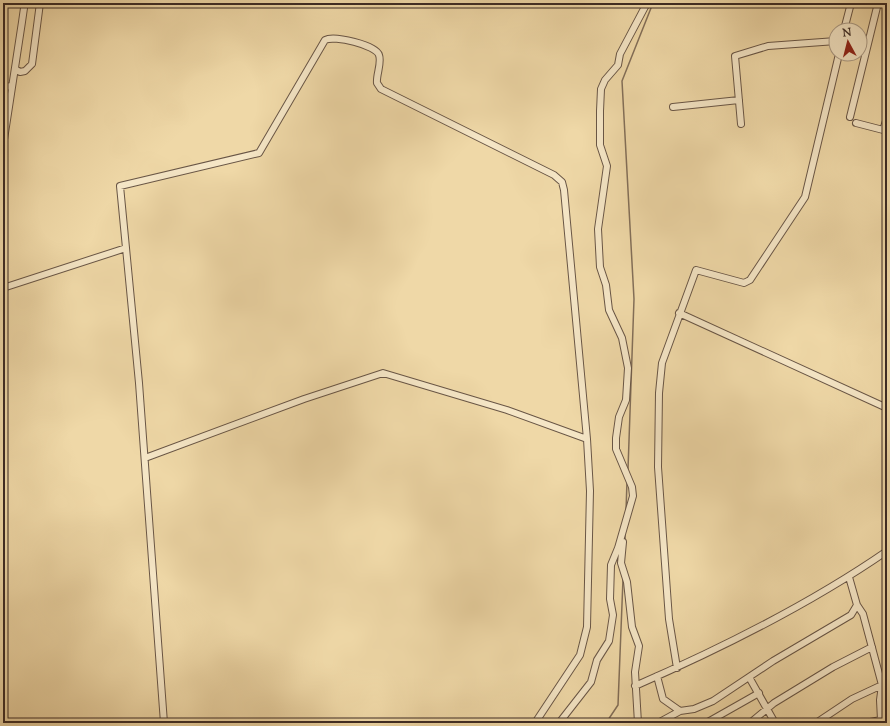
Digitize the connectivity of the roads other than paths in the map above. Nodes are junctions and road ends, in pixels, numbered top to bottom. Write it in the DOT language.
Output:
graph roads {
  1 [pos="23,3"];
  2 [pos="40,3"];
  3 [pos="647,3"];
  4 [pos="851,3"];
  5 [pos="878,3"];
  6 [pos="846,22"];
  7 [pos="828,42"];
  8 [pos="837,62"];
  9 [pos="15,69"];
  10 [pos="12,86"];
  11 [pos="3,87"];
  12 [pos="739,100"];
  13 [pos="673,107"];
  14 [pos="850,117"];
  15 [pos="887,118"];
  16 [pos="856,123"];
  17 [pos="741,124"];
  18 [pos="885,131"];
  19 [pos="4,132"];
  20 [pos="3,146"];
  21 [pos="126,248"];
  22 [pos="3,288"];
  23 [pos="679,313"];
  24 [pos="887,408"];
  25 [pos="587,439"];
  26 [pos="144,458"];
  27 [pos="623,533"];
  28 [pos="887,551"];
  29 [pos="849,577"];
  30 [pos="857,605"];
  31 [pos="872,647"];
  32 [pos="677,668"];
  33 [pos="658,676"];
  34 [pos="748,677"];
  35 [pos="882,685"];
  36 [pos="635,686"];
  37 [pos="759,693"];
  38 [pos="768,708"];
  39 [pos="680,711"];
  40 [pos="883,721"];
  41 [pos="95,723"];
  42 [pos="99,723"];
  43 [pos="164,723"];
  44 [pos="535,723"];
  45 [pos="559,723"];
  46 [pos="638,723"];
  47 [pos="658,723"];
  48 [pos="706,723"];
  49 [pos="750,723"];
  50 [pos="775,723"];
  51 [pos="816,723"];
  52 [pos="866,723"];
  1 -- 9 [label="street"];
  2 -- 9 [label="street"];
  3 -- 27 [label="street"];
  4 -- 6 [label="street"];
  5 -- 14 [label="street"];
  7 -- 12 [label="street"];
  8 -- 23 [label="street"];
  9 -- 10 [label="street"];
  10 -- 11 [label="street"];
  10 -- 19 [label="street"];
  12 -- 13 [label="street"];
  12 -- 17 [label="street"];
  15 -- 18 [label="street"];
  16 -- 18 [label="street"];
  19 -- 20 [label="street"];
  21 -- 22 [label="street"];
  21 -- 25 [label="street"];
  21 -- 26 [label="street"];
  23 -- 24 [label="street"];
  23 -- 32 [label="street"];
  25 -- 26 [label="street"];
  25 -- 44 [label="street"];
  26 -- 43 [label="street"];
  27 -- 36 [label="street"];
  27 -- 45 [label="street"];
  28 -- 29 [label="street"];
  29 -- 30 [label="street"];
  29 -- 32 [label="street"];
  30 -- 31 [label="street"];
  30 -- 34 [label="street"];
  31 -- 35 [label="street"];
  31 -- 38 [label="street"];
  32 -- 33 [label="street"];
  33 -- 36 [label="street"];
  33 -- 39 [label="street"];
  34 -- 37 [label="street"];
  34 -- 39 [label="street"];
  35 -- 40 [label="street"];
  35 -- 51 [label="street"];
  36 -- 46 [label="street"];
  37 -- 38 [label="street"];
  37 -- 48 [label="street"];
  38 -- 49 [label="street"];
  38 -- 50 [label="street"];
  39 -- 47 [label="street"];
  40 -- 52 [label="street"];
  41 -- 42 [label="street"];
}
